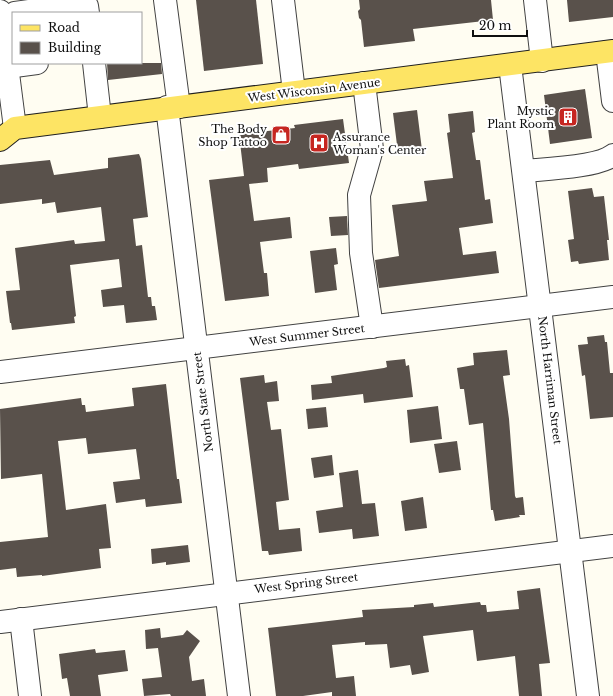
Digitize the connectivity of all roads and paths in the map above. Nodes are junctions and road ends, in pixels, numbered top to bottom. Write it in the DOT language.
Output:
graph roads {
  1 [pos="165,0"];
  2 [pos="283,0"];
  3 [pos="535,0"];
  4 [pos="0,11"];
  5 [pos="21,12"];
  6 [pos="88,12"];
  7 [pos="12,13"];
  8 [pos="0,15"];
  9 [pos="610,52"];
  10 [pos="542,61"];
  11 [pos="30,64"];
  12 [pos="94,64"];
  13 [pos="510,65"];
  14 [pos="7,67"];
  15 [pos="364,83"];
  16 [pos="294,92"];
  17 [pos="613,101"];
  18 [pos="173,107"];
  19 [pos="100,117"];
  20 [pos="5,129"];
  21 [pos="613,155"];
  22 [pos="524,171"];
  23 [pos="613,297"];
  24 [pos="541,307"];
  25 [pos="372,327"];
  26 [pos="196,348"];
  27 [pos="0,372"];
  28 [pos="613,546"];
  29 [pos="571,552"];
  30 [pos="226,593"];
  31 [pos="10,621"];
  32 [pos="30,696"];
  33 [pos="239,696"];
  34 [pos="588,696"];
  1 -- 18 [label="street, North State Street"];
  2 -- 16 [label="street"];
  3 -- 10 [label="street"];
  4 -- 8 [label="street"];
  5 -- 6 [label="street"];
  7 -- 8 [label="street"];
  8 -- 14 [label="street"];
  9 -- 10 [label="main road, West Wisconsin Avenue"];
  9 -- 17 [label="street"];
  10 -- 13 [label="main road, West Wisconsin Avenue"];
  11 -- 14 [label="street"];
  12 -- 19 [label="street"];
  13 -- 15 [label="main road, West Wisconsin Avenue"];
  13 -- 22 [label="street, North Harriman Street"];
  14 -- 20 [label="street"];
  15 -- 16 [label="main road, West Wisconsin Avenue"];
  15 -- 25 [label="street"];
  16 -- 18 [label="main road, West Wisconsin Avenue"];
  18 -- 19 [label="main road, West Wisconsin Avenue"];
  18 -- 26 [label="street, North State Street"];
  19 -- 20 [label="main road, West Wisconsin Avenue"];
  21 -- 22 [label="street"];
  22 -- 24 [label="street, North Harriman Street"];
  23 -- 24 [label="street, West Summer Street"];
  24 -- 25 [label="street, West Summer Street"];
  24 -- 29 [label="street, North Harriman Street"];
  25 -- 26 [label="street, West Summer Street"];
  26 -- 27 [label="street, West Summer Street"];
  26 -- 30 [label="street, North State Street"];
  28 -- 29 [label="street, West Spring Street"];
  29 -- 30 [label="street, West Spring Street"];
  29 -- 34 [label="street, North Harriman Street"];
  30 -- 31 [label="street, West Spring Street"];
  30 -- 33 [label="street, North State Street"];
  31 -- 32 [label="street"];
}
